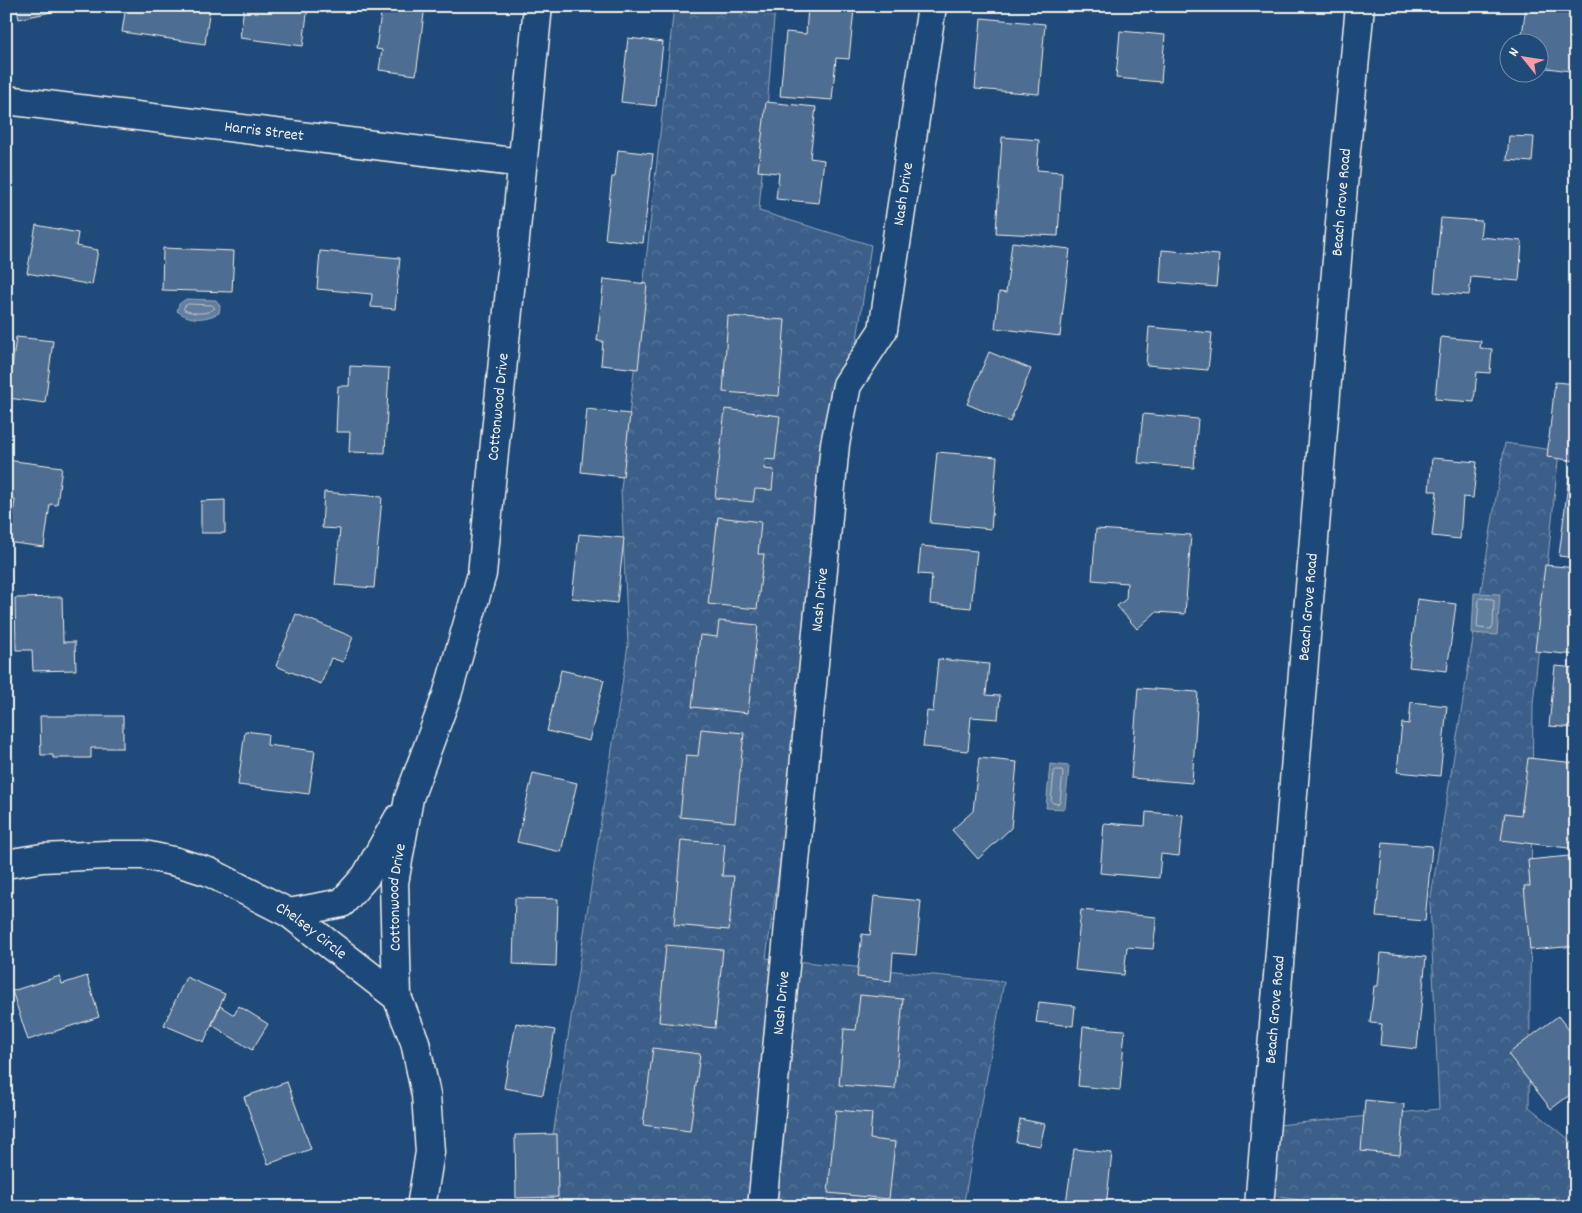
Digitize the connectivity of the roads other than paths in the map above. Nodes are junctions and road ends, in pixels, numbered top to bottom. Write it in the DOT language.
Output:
graph roads {
  1 [pos="538,6"];
  2 [pos="932,6"];
  3 [pos="1360,6"];
  4 [pos="6,100"];
  5 [pos="522,163"];
  6 [pos="409,798"];
  7 [pos="6,864"];
  8 [pos="289,913"];
  9 [pos="397,996"];
  10 [pos="421,1207"];
  11 [pos="762,1207"];
  12 [pos="1259,1207"];
  1 -- 5 [label="street, Cottonwood Drive"];
  2 -- 11 [label="street, Nash Drive"];
  3 -- 12 [label="street, Beach Grove Road"];
  4 -- 5 [label="street, Harris Street"];
  5 -- 6 [label="street, Cottonwood Drive"];
  6 -- 8 [label="street, Cottonwood Drive"];
  6 -- 9 [label="street, Cottonwood Drive"];
  7 -- 8 [label="street, Chelsey Circle"];
  8 -- 9 [label="street, Chelsey Circle"];
  9 -- 10 [label="street"];
}
